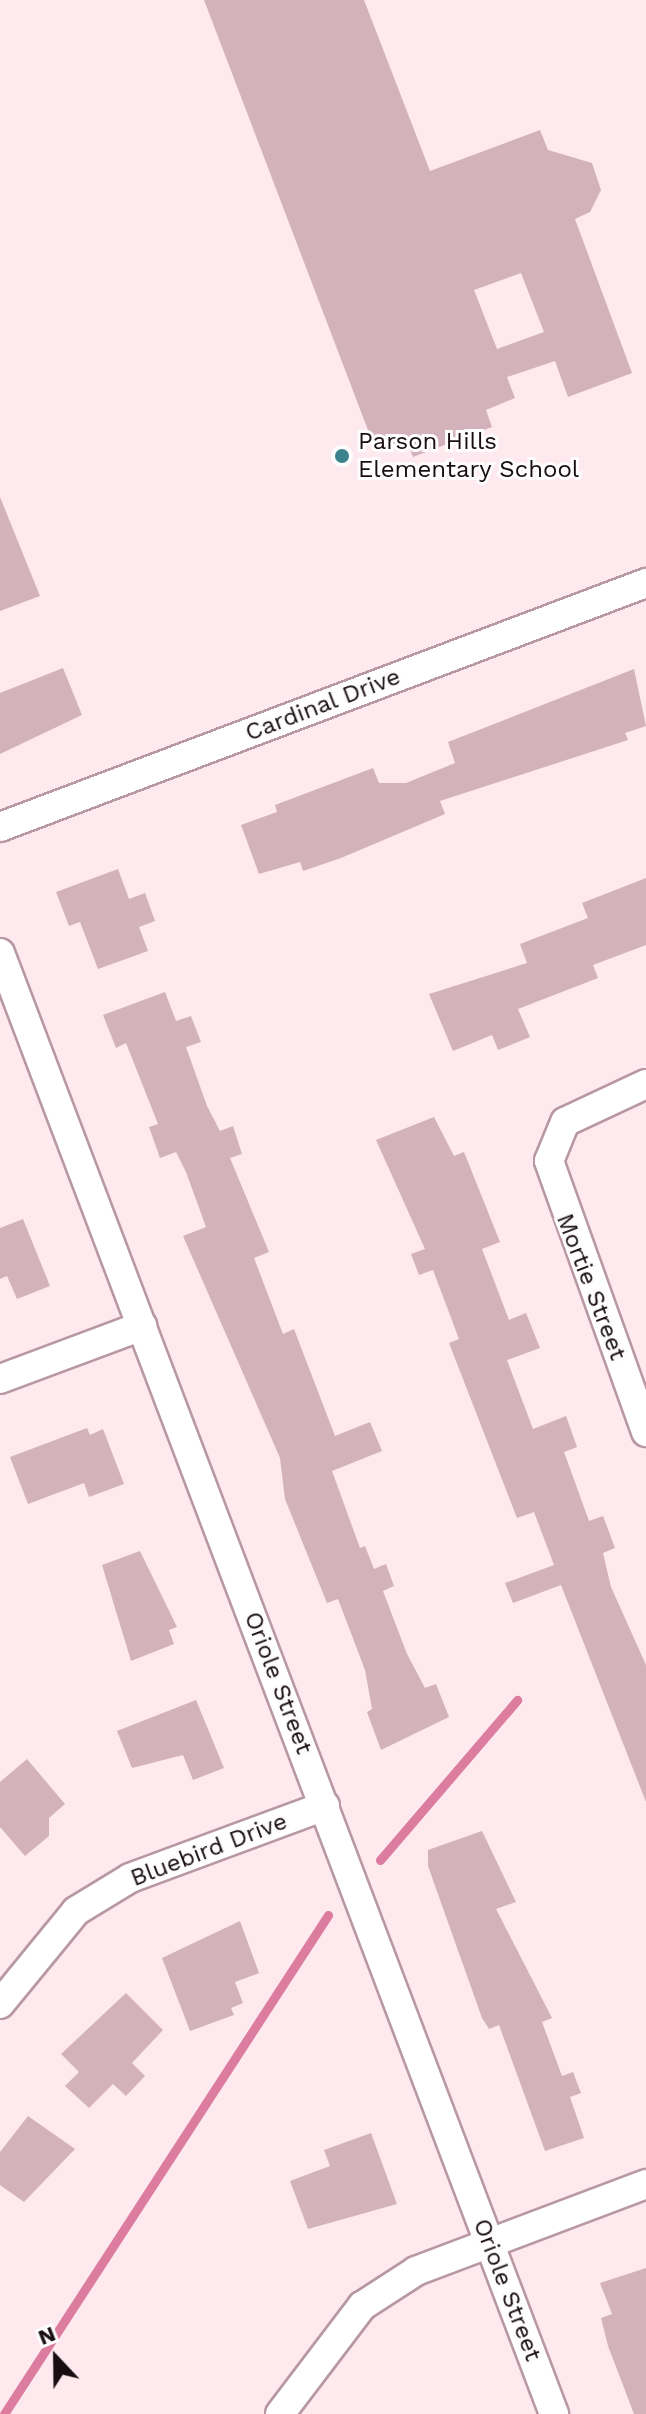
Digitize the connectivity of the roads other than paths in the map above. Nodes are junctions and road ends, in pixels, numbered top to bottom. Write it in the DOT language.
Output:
graph roads {
  1 [pos="646,583"];
  2 [pos="0,827"];
  3 [pos="0,953"];
  4 [pos="646,1084"];
  5 [pos="142,1326"];
  6 [pos="0,1379"];
  7 [pos="646,1432"];
  8 [pos="325,1806"];
  9 [pos="0,2004"];
  10 [pos="646,2184"];
  11 [pos="489,2243"];
  12 [pos="280,2414"];
  13 [pos="554,2414"];
  1 -- 2 [label="street, Cardinal Drive"];
  3 -- 5 [label="street, Oriole Street"];
  4 -- 7 [label="street, Mortie Street"];
  5 -- 6 [label="street"];
  5 -- 8 [label="street, Oriole Street"];
  8 -- 9 [label="street, Bluebird Drive"];
  8 -- 11 [label="street, Oriole Street"];
  10 -- 11 [label="street"];
  11 -- 12 [label="street"];
  11 -- 13 [label="street, Oriole Street"];
}
